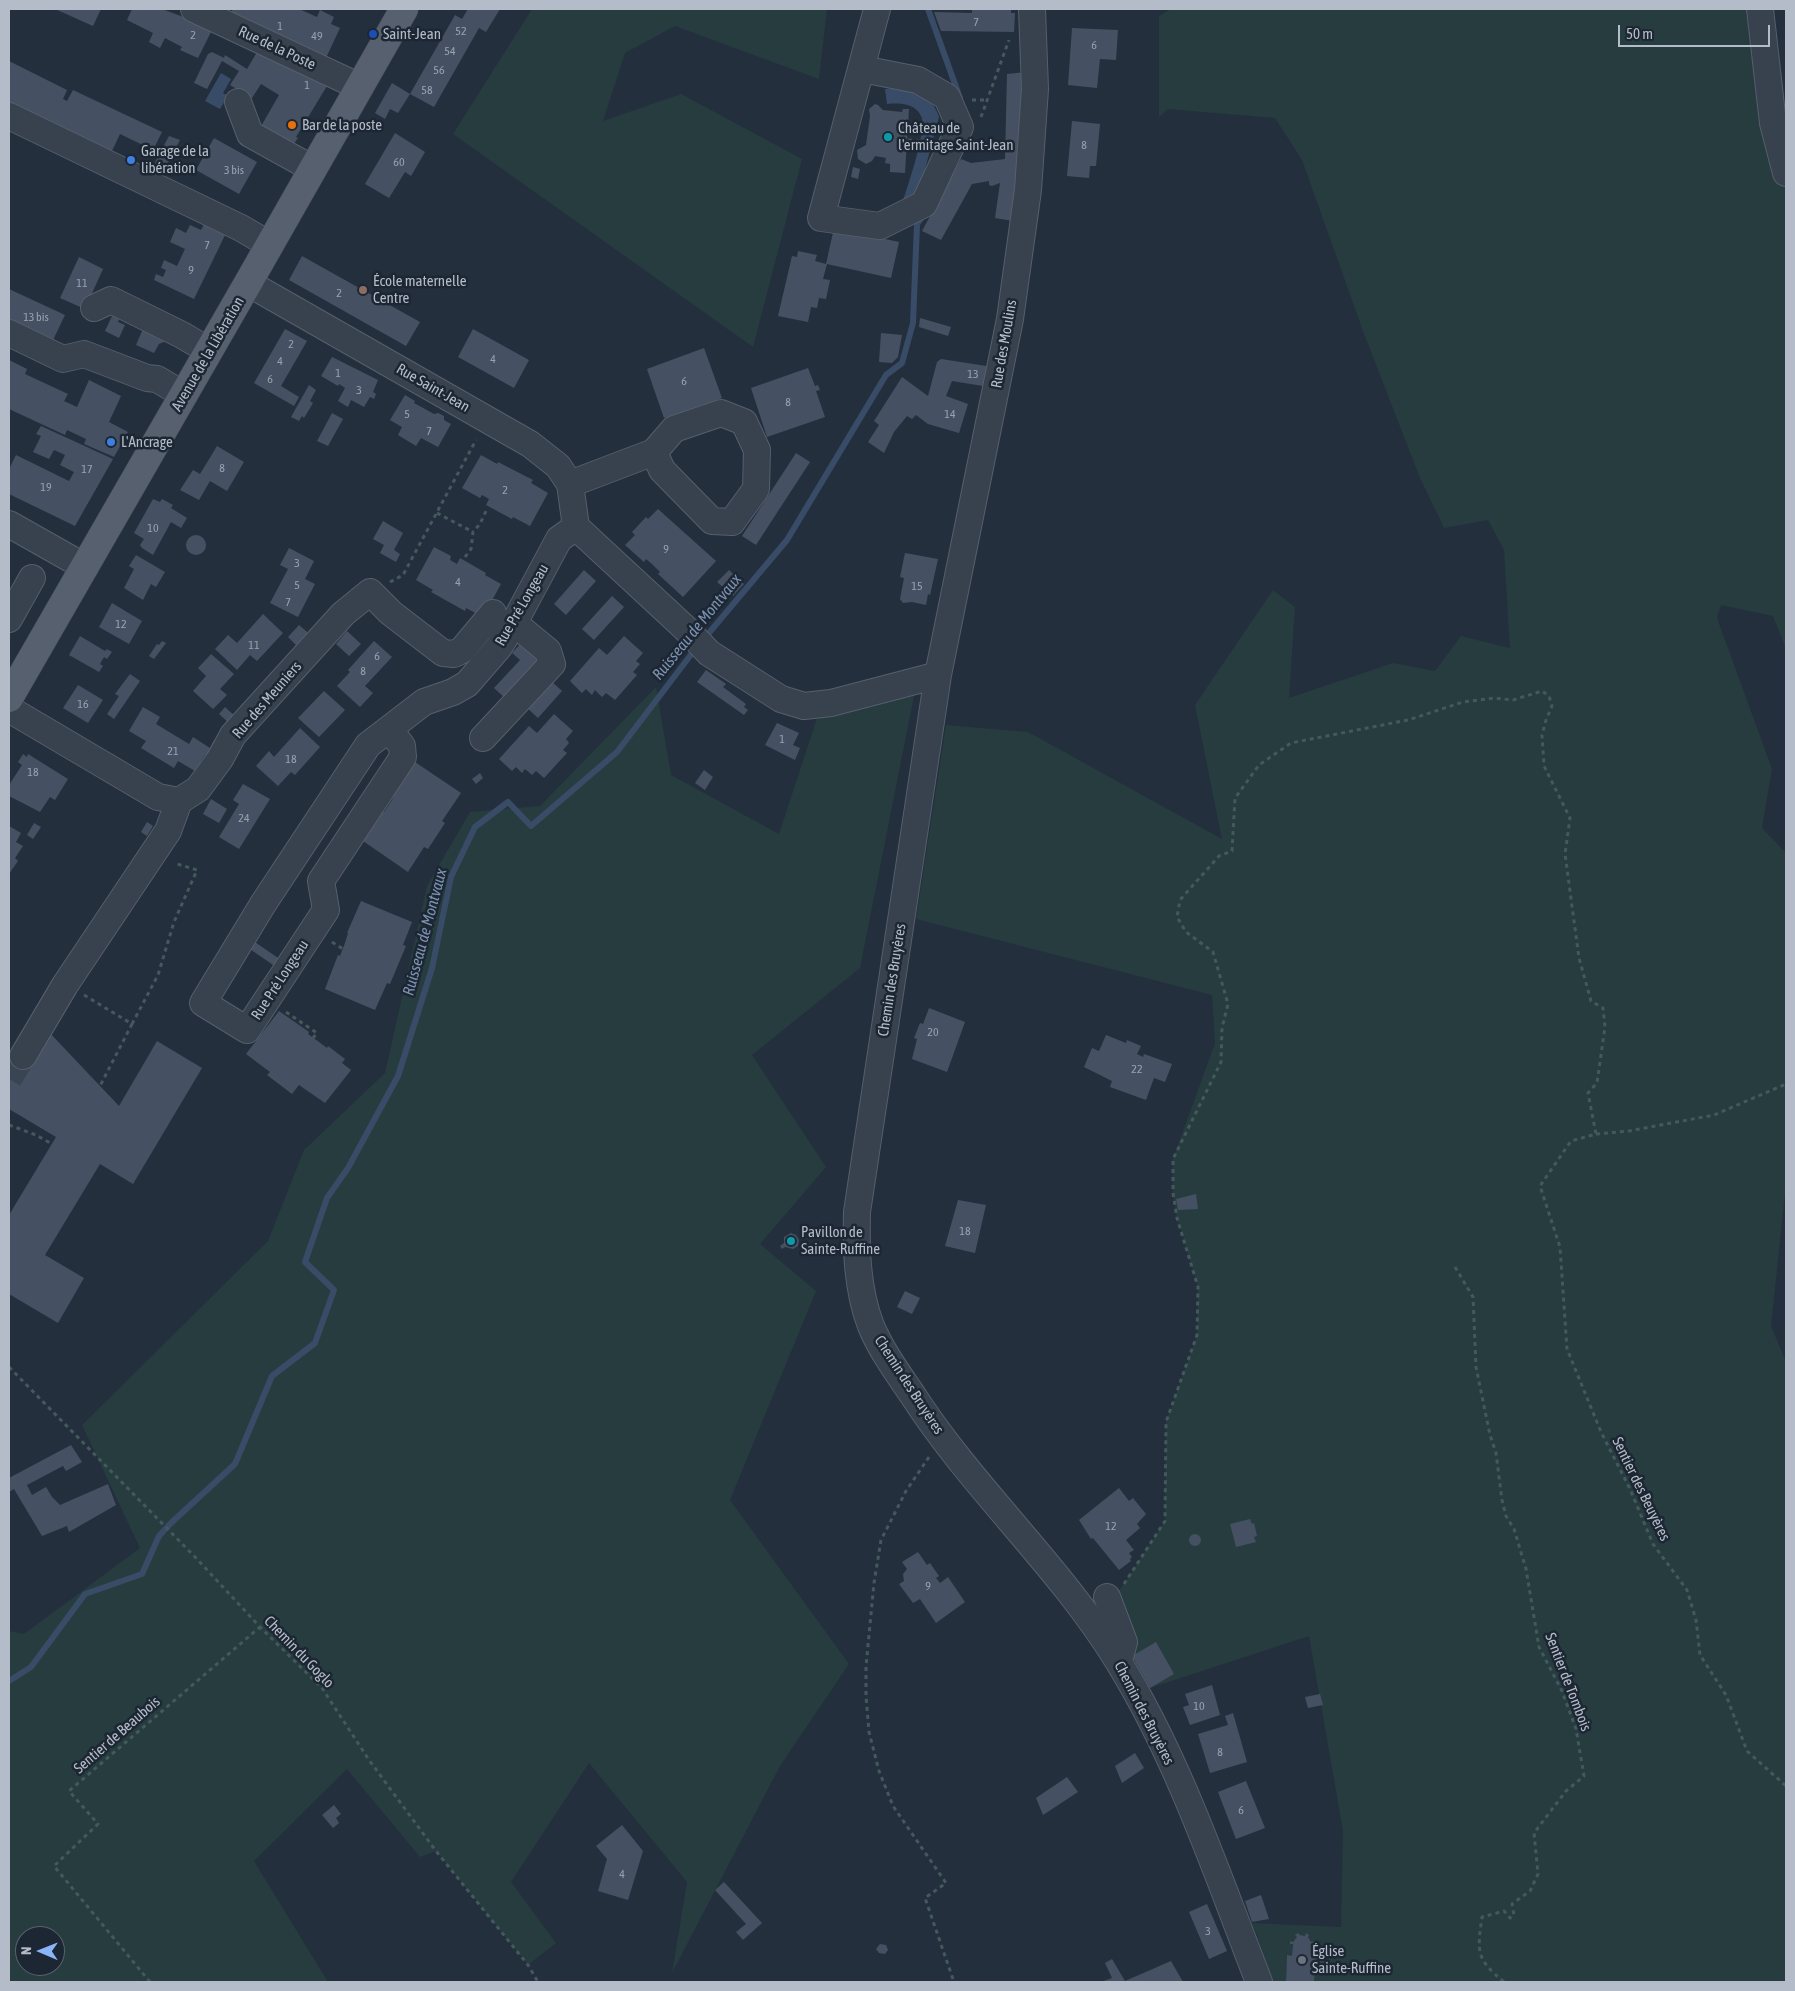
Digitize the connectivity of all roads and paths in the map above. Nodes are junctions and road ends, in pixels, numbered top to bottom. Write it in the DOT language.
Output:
graph roads {
  1 [pos="194,9"];
  2 [pos="404,9"];
  3 [pos="877,9"];
  4 [pos="1760,9"];
  5 [pos="1033,19"];
  6 [pos="862,69"];
  7 [pos="360,87"];
  8 [pos="987,100"];
  9 [pos="238,102"];
  10 [pos="967,102"];
  11 [pos="9,116"];
  12 [pos="980,124"];
  13 [pos="908,140"];
  14 [pos="914,140"];
  15 [pos="314,169"];
  16 [pos="1786,173"];
  17 [pos="270,244"];
  18 [pos="248,283"];
  19 [pos="94,308"];
  20 [pos="9,332"];
  21 [pos="209,351"];
  22 [pos="184,394"];
  23 [pos="487,419"];
  24 [pos="654,452"];
  25 [pos="570,484"];
  26 [pos="486,512"];
  27 [pos="437,513"];
  28 [pos="9,524"];
  29 [pos="576,527"];
  30 [pos="472,532"];
  31 [pos="465,557"];
  32 [pos="85,567"];
  33 [pos="32,578"];
  34 [pos="370,592"];
  35 [pos="504,618"];
  36 [pos="9,619"];
  37 [pos="938,675"];
  38 [pos="9,698"];
  39 [pos="9,709"];
  40 [pos="390,729"];
  41 [pos="483,738"];
  42 [pos="179,801"];
  43 [pos="154,850"];
  44 [pos="66,985"];
  45 [pos="267,999"];
  46 [pos="132,1024"];
  47 [pos="313,1038"];
  48 [pos="23,1056"];
  49 [pos="1786,1084"];
  50 [pos="100,1086"];
  51 [pos="9,1125"];
  52 [pos="1596,1134"];
  53 [pos="52,1144"];
  54 [pos="1455,1267"];
  55 [pos="9,1367"];
  56 [pos="944,1439"];
  57 [pos="1108,1601"];
  58 [pos="260,1627"];
  59 [pos="1119,1662"];
  60 [pos="1786,1786"];
  61 [pos="150,1982"];
  62 [pos="538,1982"];
  63 [pos="954,1982"];
  64 [pos="1259,1982"];
  65 [pos="1504,1982"];
  1 -- 7 [label="street, Rue de la Poste"];
  2 -- 7 [label="main road, Avenue de la Libération"];
  3 -- 6 [label="street"];
  4 -- 16 [label="street"];
  5 -- 8 [label="path"];
  5 -- 37 [label="street, Rue des Moulins"];
  6 -- 6 [label="street"];
  7 -- 15 [label="main road, Avenue de la Libération"];
  8 -- 10 [label="path"];
  8 -- 12 [label="path"];
  9 -- 15 [label="street"];
  11 -- 17 [label="street"];
  13 -- 14 [label="path"];
  15 -- 17 [label="main road, Avenue de la Libération"];
  17 -- 18 [label="main road, Avenue de la Libération"];
  18 -- 21 [label="main road, Avenue de la Libération"];
  18 -- 23 [label="street, Rue Saint-Jean"];
  19 -- 21 [label="street"];
  20 -- 22 [label="street"];
  21 -- 22 [label="main road, Avenue de la Libération"];
  22 -- 32 [label="main road, Avenue de la Libération"];
  23 -- 25 [label="street, Rue Saint-Jean"];
  23 -- 27 [label="path"];
  24 -- 25 [label="street"];
  25 -- 29 [label="street, Rue Saint-Jean"];
  26 -- 30 [label="path"];
  27 -- 30 [label="path"];
  27 -- 34 [label="path"];
  28 -- 32 [label="street"];
  29 -- 35 [label="street, Rue Pré Longeau"];
  29 -- 37 [label="street"];
  30 -- 31 [label="path"];
  32 -- 38 [label="main road, Avenue de la Libération"];
  33 -- 36 [label="street"];
  34 -- 35 [label="street"];
  34 -- 42 [label="street, Rue des Meuniers"];
  35 -- 40 [label="street, Rue Pré Longeau"];
  35 -- 41 [label="street"];
  37 -- 56 [label="street, Chemin des Bruyères"];
  39 -- 42 [label="street"];
  40 -- 45 [label="street, Rue Pré Longeau"];
  40 -- 45 [label="street, Rue Pré Longeau"];
  42 -- 43 [label="street"];
  43 -- 44 [label="street"];
  43 -- 46 [label="path"];
  44 -- 46 [label="path"];
  44 -- 48 [label="street"];
  45 -- 47 [label="path"];
  46 -- 50 [label="path"];
  49 -- 52 [label="path"];
  51 -- 53 [label="path"];
  52 -- 57 [label="path"];
  52 -- 60 [label="path, Sentier des Beuyères"];
  54 -- 65 [label="path, Sentier de Tombois"];
  55 -- 58 [label="path, Chemin du Goglo"];
  56 -- 59 [label="street, Chemin des Bruyères"];
  56 -- 63 [label="path"];
  57 -- 59 [label="street"];
  58 -- 61 [label="path, Sentier de Beaubois"];
  58 -- 62 [label="path, Chemin du Goglo"];
  59 -- 64 [label="street, Chemin des Bruyères"];
}
